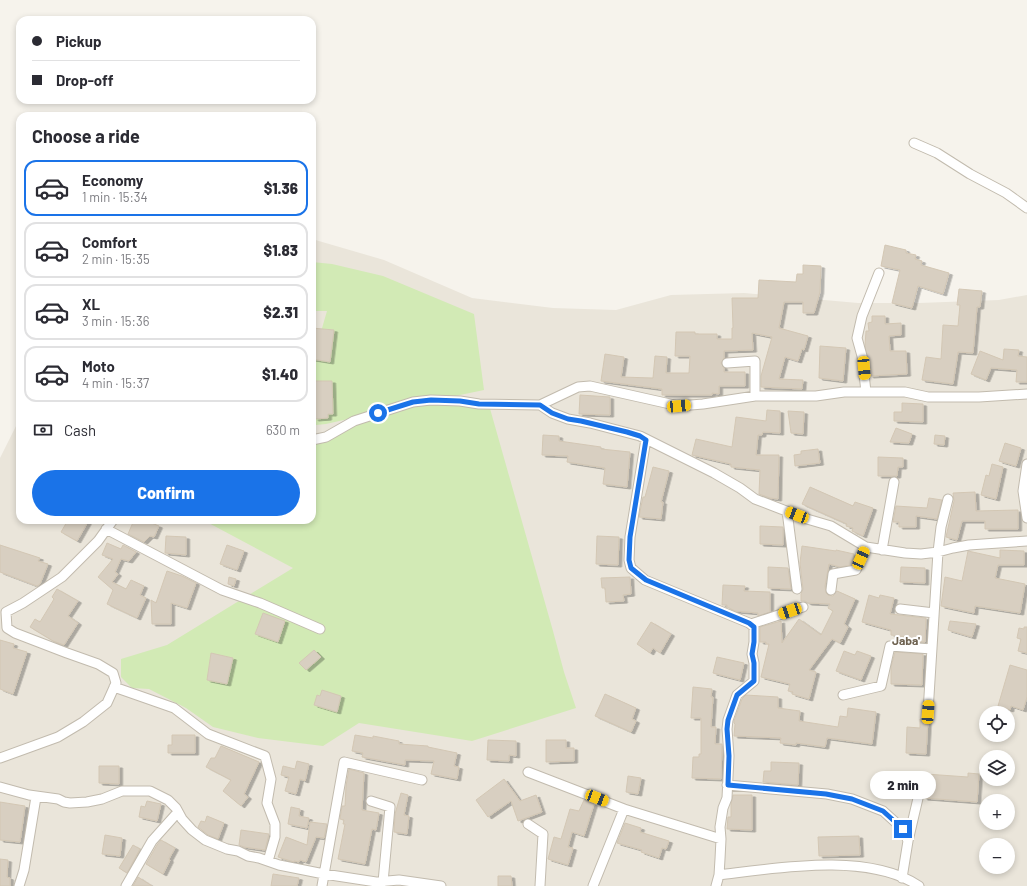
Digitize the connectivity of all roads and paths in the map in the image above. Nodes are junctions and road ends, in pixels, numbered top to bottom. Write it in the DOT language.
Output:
graph roads {
  1 [pos="914,143"];
  2 [pos="1027,208"];
  3 [pos="879,273"];
  4 [pos="727,362"];
  5 [pos="866,392"];
  6 [pos="1027,394"];
  7 [pos="755,396"];
  8 [pos="540,405"];
  9 [pos="316,439"];
  10 [pos="646,440"];
  11 [pos="1027,464"];
  12 [pos="894,482"];
  13 [pos="948,499"];
  14 [pos="787,511"];
  15 [pos="1027,518"];
  16 [pos="110,524"];
  17 [pos="106,529"];
  18 [pos="1027,541"];
  19 [pos="866,547"];
  20 [pos="882,550"];
  21 [pos="938,552"];
  22 [pos="797,589"];
  23 [pos="831,590"];
  24 [pos="803,607"];
  25 [pos="900,610"];
  26 [pos="934,613"];
  27 [pos="751,624"];
  28 [pos="320,629"];
  29 [pos="932,648"];
  30 [pos="114,687"];
  31 [pos="843,695"];
  32 [pos="928,712"];
  33 [pos="0,758"];
  34 [pos="528,772"];
  35 [pos="422,780"];
  36 [pos="728,785"];
  37 [pos="0,787"];
  38 [pos="919,794"];
  39 [pos="36,797"];
  40 [pos="371,801"];
  41 [pos="624,809"];
  42 [pos="178,812"];
  43 [pos="528,824"];
  44 [pos="721,839"];
  45 [pos="908,842"];
  46 [pos="268,861"];
  47 [pos="324,874"];
  48 [pos="719,875"];
  49 [pos="902,878"];
  50 [pos="383,882"];
  51 [pos="394,883"];
  52 [pos="19,886"];
  53 [pos="126,886"];
  54 [pos="322,886"];
  55 [pos="441,886"];
  56 [pos="540,886"];
  57 [pos="593,886"];
  58 [pos="716,886"];
  59 [pos="919,886"];
  1 -- 2 [label="street"];
  3 -- 5 [label="street"];
  4 -- 7 [label="street"];
  5 -- 6 [label="street"];
  5 -- 7 [label="street"];
  7 -- 8 [label="street"];
  8 -- 9 [label="street"];
  8 -- 10 [label="street"];
  10 -- 14 [label="street"];
  10 -- 27 [label="street"];
  11 -- 15 [label="street"];
  12 -- 20 [label="street"];
  13 -- 21 [label="street"];
  14 -- 19 [label="street"];
  14 -- 22 [label="street"];
  16 -- 17 [label="street"];
  17 -- 28 [label="street"];
  17 -- 30 [label="street"];
  18 -- 21 [label="street"];
  19 -- 20 [label="street"];
  19 -- 23 [label="street"];
  20 -- 21 [label="street"];
  21 -- 26 [label="street"];
  24 -- 27 [label="street"];
  25 -- 26 [label="street"];
  26 -- 29 [label="street"];
  27 -- 36 [label="street"];
  29 -- 31 [label="street"];
  29 -- 32 [label="street"];
  30 -- 33 [label="street"];
  30 -- 46 [label="street"];
  34 -- 41 [label="street"];
  35 -- 47 [label="street"];
  36 -- 44 [label="street"];
  36 -- 45 [label="street"];
  37 -- 39 [label="street"];
  38 -- 45 [label="street"];
  39 -- 42 [label="street"];
  39 -- 52 [label="street"];
  40 -- 50 [label="street"];
  41 -- 44 [label="street"];
  41 -- 57 [label="street"];
  42 -- 46 [label="street"];
  42 -- 53 [label="street"];
  43 -- 56 [label="street"];
  44 -- 48 [label="street"];
  45 -- 49 [label="street"];
  46 -- 47 [label="street"];
  47 -- 50 [label="street"];
  47 -- 54 [label="street"];
  48 -- 49 [label="street"];
  48 -- 58 [label="street"];
  49 -- 59 [label="street"];
  50 -- 51 [label="street"];
  51 -- 55 [label="street"];
}
